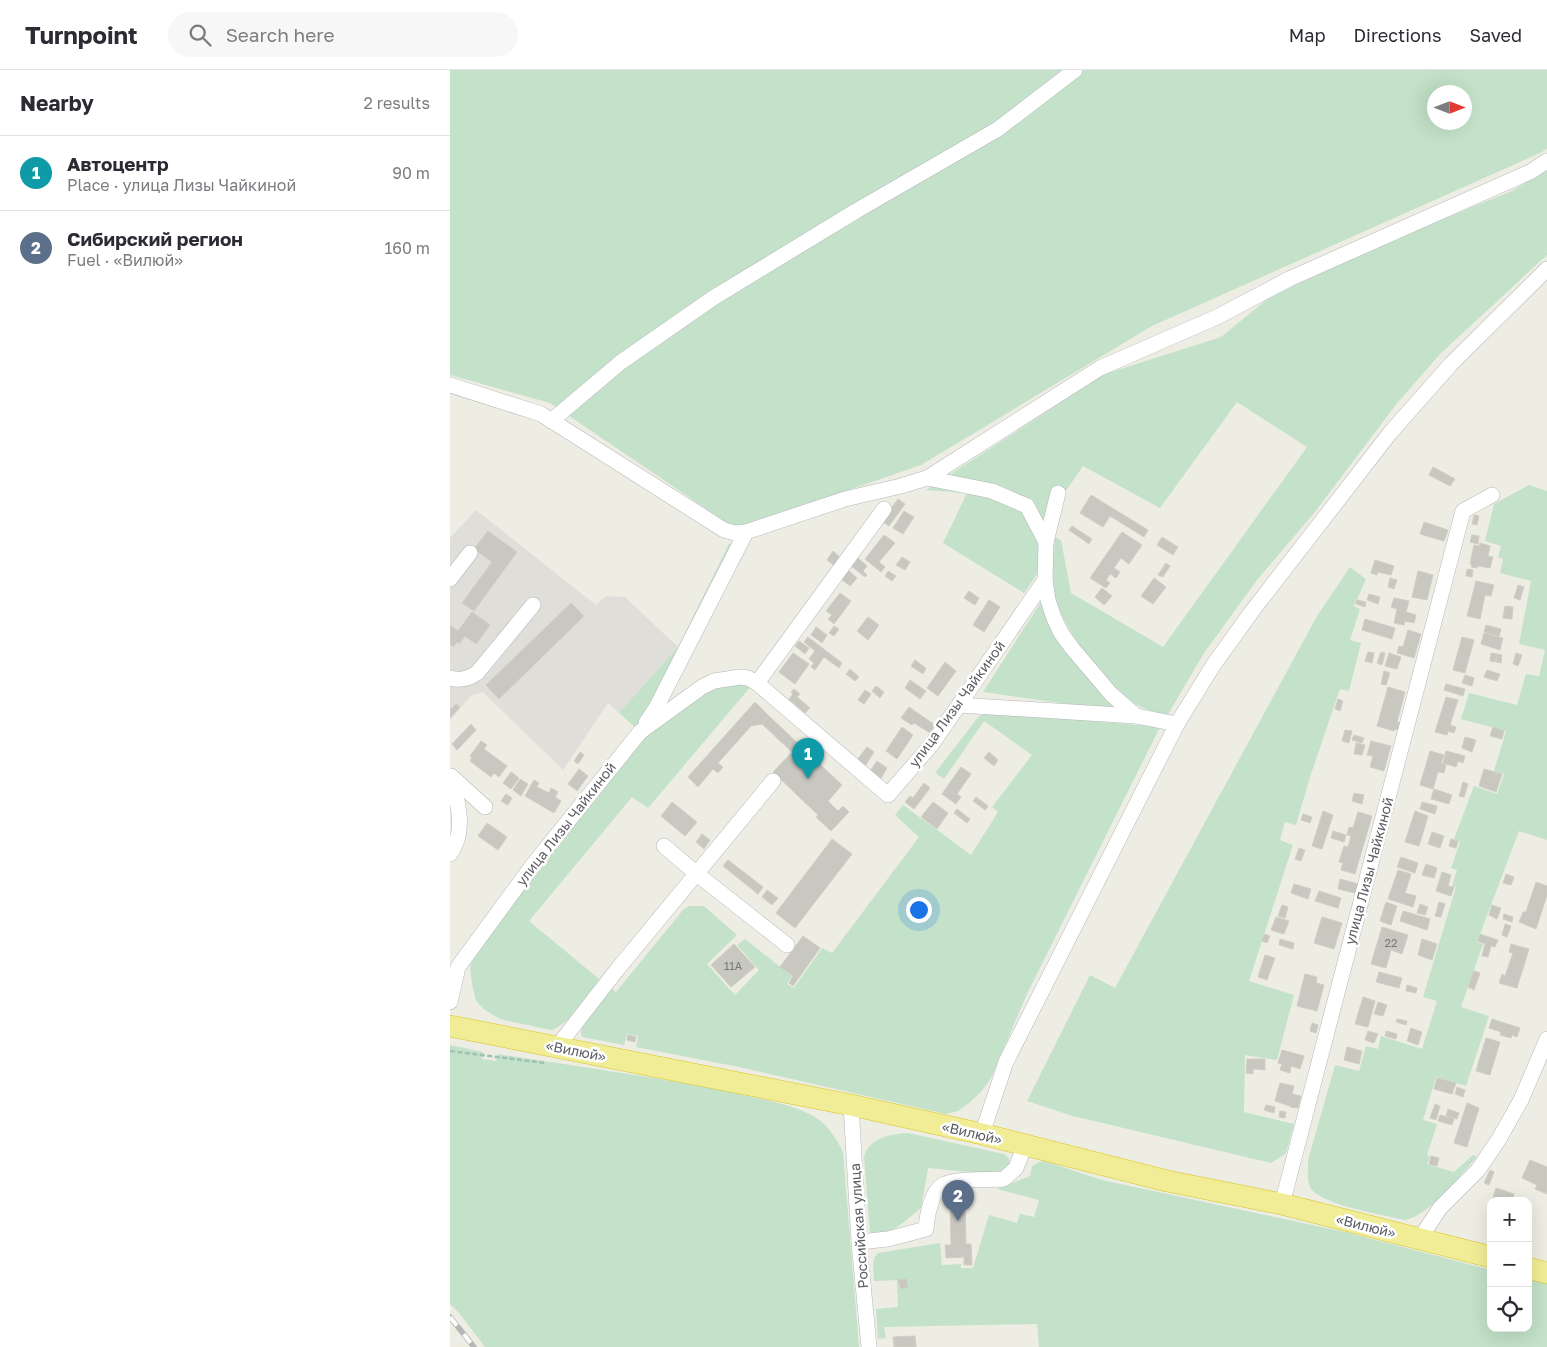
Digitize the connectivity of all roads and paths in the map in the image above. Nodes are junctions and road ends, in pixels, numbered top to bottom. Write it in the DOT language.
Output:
graph roads {
  1 [pos="1074,70"];
  2 [pos="1547,161"];
  3 [pos="1547,269"];
  4 [pos="450,385"];
  5 [pos="551,421"];
  6 [pos="927,478"];
  7 [pos="1058,493"];
  8 [pos="1492,495"];
  9 [pos="884,509"];
  10 [pos="746,532"];
  11 [pos="1046,542"];
  12 [pos="470,554"];
  13 [pos="450,579"];
  14 [pos="1044,580"];
  15 [pos="534,605"];
  16 [pos="450,678"];
  17 [pos="757,683"];
  18 [pos="959,704"];
  19 [pos="1136,716"];
  20 [pos="1177,724"];
  21 [pos="640,732"];
  22 [pos="451,776"];
  23 [pos="773,781"];
  24 [pos="485,807"];
  25 [pos="455,824"];
  26 [pos="664,846"];
  27 [pos="450,854"];
  28 [pos="697,874"];
  29 [pos="787,946"];
  30 [pos="454,964"];
  31 [pos="450,1002"];
  32 [pos="450,1026"];
  33 [pos="1547,1039"];
  34 [pos="557,1047"];
  35 [pos="851,1105"];
  36 [pos="982,1134"];
  37 [pos="1025,1145"];
  38 [pos="1282,1204"];
  39 [pos="1419,1240"];
  40 [pos="859,1242"];
  41 [pos="1487,1256"];
  42 [pos="1532,1269"];
  43 [pos="1547,1273"];
  44 [pos="868,1347"];
  1 -- 5 [label="street"];
  2 -- 6 [label="street"];
  3 -- 20 [label="street"];
  4 -- 5 [label="street"];
  5 -- 10 [label="street"];
  6 -- 10 [label="street"];
  6 -- 11 [label="street"];
  7 -- 11 [label="street"];
  8 -- 38 [label="street, улица Лизы Чайкиной"];
  9 -- 17 [label="street"];
  10 -- 21 [label="street"];
  11 -- 14 [label="street"];
  12 -- 13 [label="street"];
  14 -- 18 [label="street, улица Лизы Чайкиной"];
  14 -- 19 [label="street"];
  15 -- 16 [label="street"];
  17 -- 18 [label="street, улица Лизы Чайкиной"];
  17 -- 21 [label="street, улица Лизы Чайкиной"];
  18 -- 19 [label="street"];
  19 -- 20 [label="street"];
  20 -- 36 [label="street"];
  21 -- 30 [label="street, улица Лизы Чайкиной"];
  22 -- 24 [label="street"];
  22 -- 25 [label="street"];
  23 -- 28 [label="street"];
  25 -- 27 [label="street"];
  26 -- 28 [label="street"];
  28 -- 29 [label="street"];
  28 -- 34 [label="street"];
  30 -- 31 [label="street"];
  32 -- 34 [label="highway, «Вилюй»"];
  33 -- 39 [label="street"];
  34 -- 35 [label="highway, «Вилюй»"];
  35 -- 36 [label="highway, «Вилюй»"];
  35 -- 40 [label="street, Российская улица"];
  36 -- 37 [label="highway, «Вилюй»"];
  37 -- 38 [label="highway, «Вилюй»"];
  37 -- 40 [label="street"];
  38 -- 39 [label="highway, «Вилюй»"];
  39 -- 41 [label="highway, «Вилюй»"];
  40 -- 44 [label="street, Российская улица"];
  42 -- 43 [label="highway"];
}
